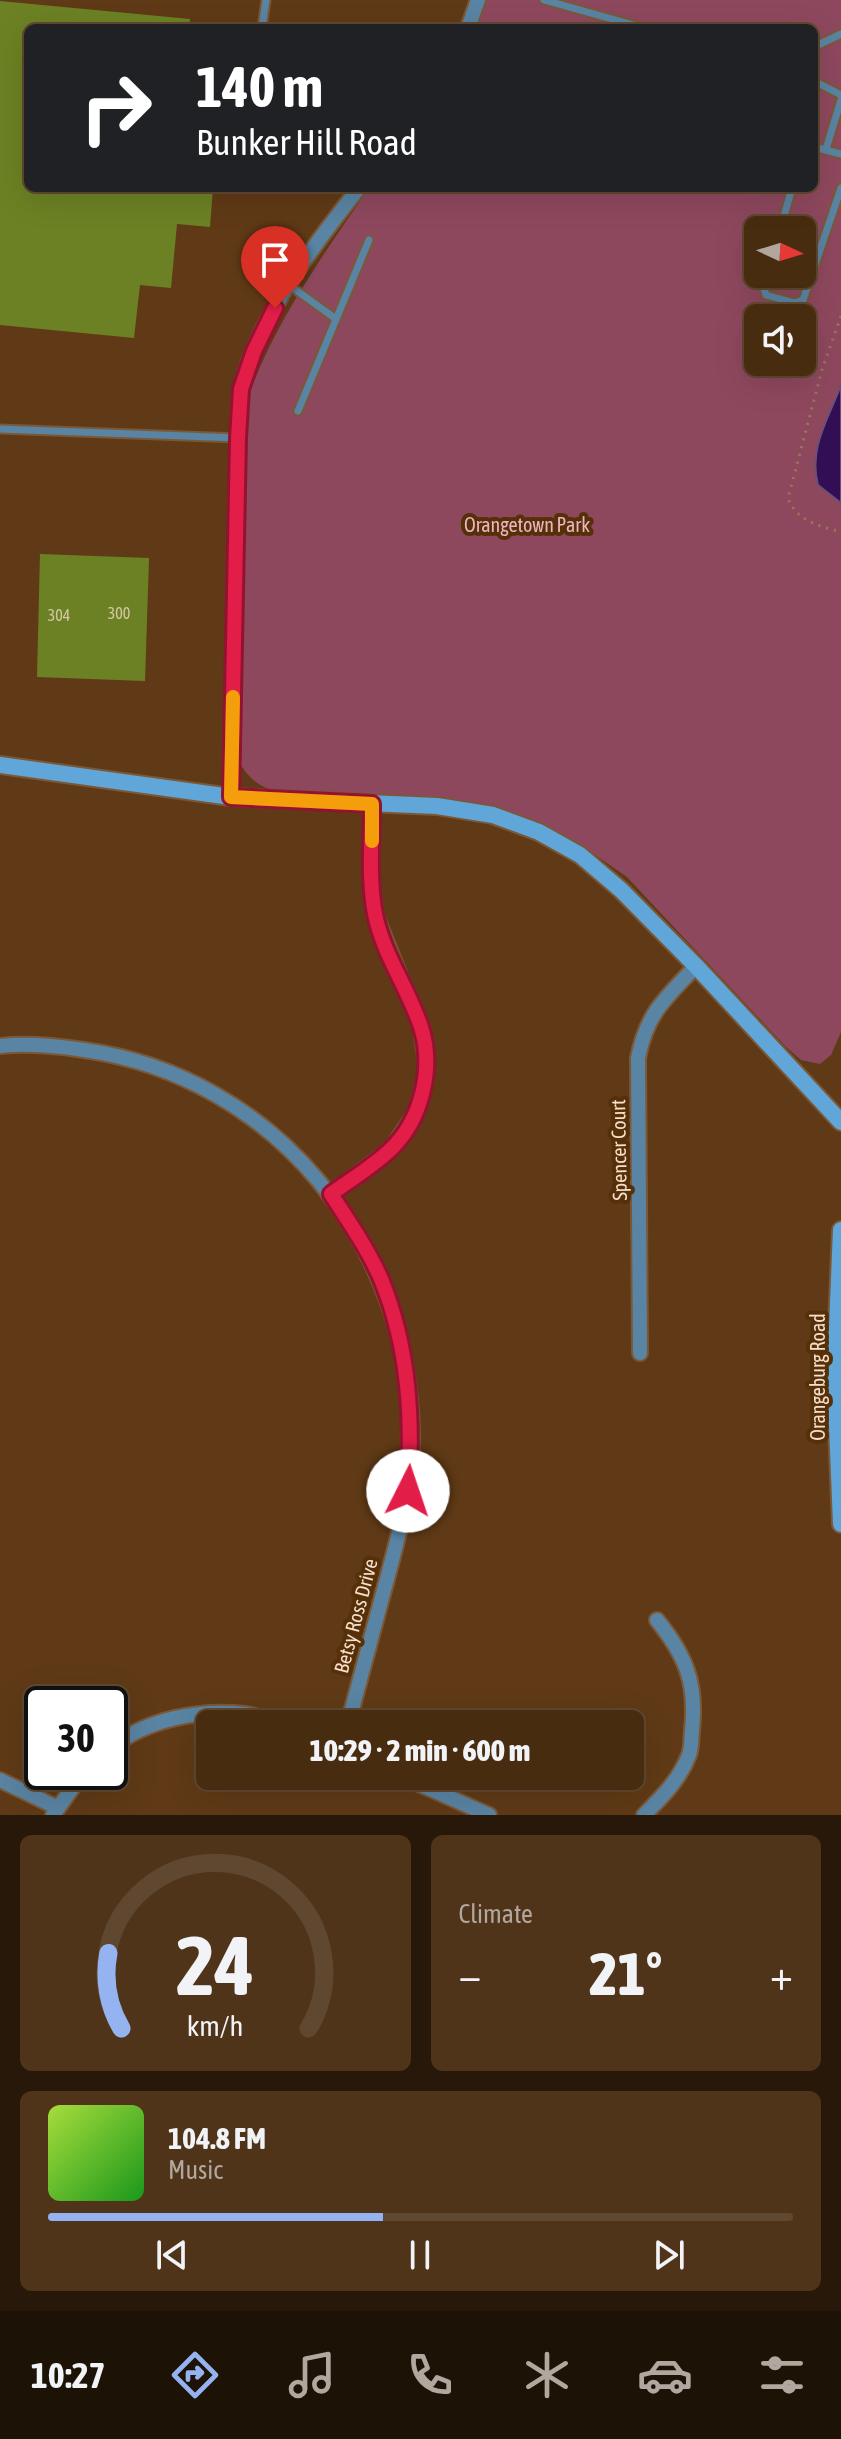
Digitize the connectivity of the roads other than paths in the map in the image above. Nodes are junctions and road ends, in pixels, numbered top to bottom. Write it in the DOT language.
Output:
graph roads {
  1 [pos="266,0"];
  2 [pos="478,0"];
  3 [pos="544,0"];
  4 [pos="263,24"];
  5 [pos="469,24"];
  6 [pos="630,24"];
  7 [pos="841,34"];
  8 [pos="818,45"];
  9 [pos="818,83"];
  10 [pos="841,97"];
  11 [pos="818,148"];
  12 [pos="826,149"];
  13 [pos="841,154"];
  14 [pos="841,188"];
  15 [pos="356,192"];
  16 [pos="791,192"];
  17 [pos="784,216"];
  18 [pos="369,240"];
  19 [pos="816,262"];
  20 [pos="289,285"];
  21 [pos="764,288"];
  22 [pos="807,288"];
  23 [pos="336,319"];
  24 [pos="298,411"];
  25 [pos="0,429"];
  26 [pos="238,438"];
  27 [pos="0,765"];
  28 [pos="231,797"];
  29 [pos="372,804"];
  30 [pos="696,966"];
  31 [pos="0,1046"];
  32 [pos="841,1122"];
  33 [pos="331,1194"];
  34 [pos="841,1230"];
  35 [pos="640,1353"];
  36 [pos="841,1524"];
  37 [pos="657,1620"];
  38 [pos="352,1710"];
  39 [pos="196,1715"];
  40 [pos="128,1739"];
  41 [pos="0,1780"];
  42 [pos="71,1790"];
  43 [pos="433,1790"];
  44 [pos="55,1811"];
  45 [pos="489,1815"];
  46 [pos="644,1815"];
  1 -- 4 [label="lane"];
  2 -- 5 [label="street"];
  3 -- 6 [label="lane"];
  7 -- 8 [label="lane"];
  9 -- 10 [label="lane"];
  10 -- 12 [label="lane"];
  11 -- 12 [label="lane"];
  12 -- 13 [label="lane"];
  14 -- 19 [label="lane"];
  15 -- 20 [label="street"];
  16 -- 17 [label="lane"];
  18 -- 23 [label="lane"];
  20 -- 23 [label="lane"];
  20 -- 26 [label="street"];
  21 -- 22 [label="lane"];
  23 -- 24 [label="lane"];
  25 -- 26 [label="lane"];
  26 -- 28 [label="street"];
  27 -- 28 [label="street"];
  28 -- 29 [label="street"];
  29 -- 30 [label="street"];
  29 -- 33 [label="street"];
  30 -- 32 [label="street"];
  30 -- 35 [label="street, Spencer Court"];
  31 -- 33 [label="street, Betsy Ross Drive"];
  33 -- 38 [label="street, Betsy Ross Drive"];
  34 -- 36 [label="street, Orangeburg Road"];
  37 -- 46 [label="street"];
  39 -- 40 [label="street"];
  41 -- 44 [label="street"];
  42 -- 44 [label="street"];
  43 -- 45 [label="street"];
}
